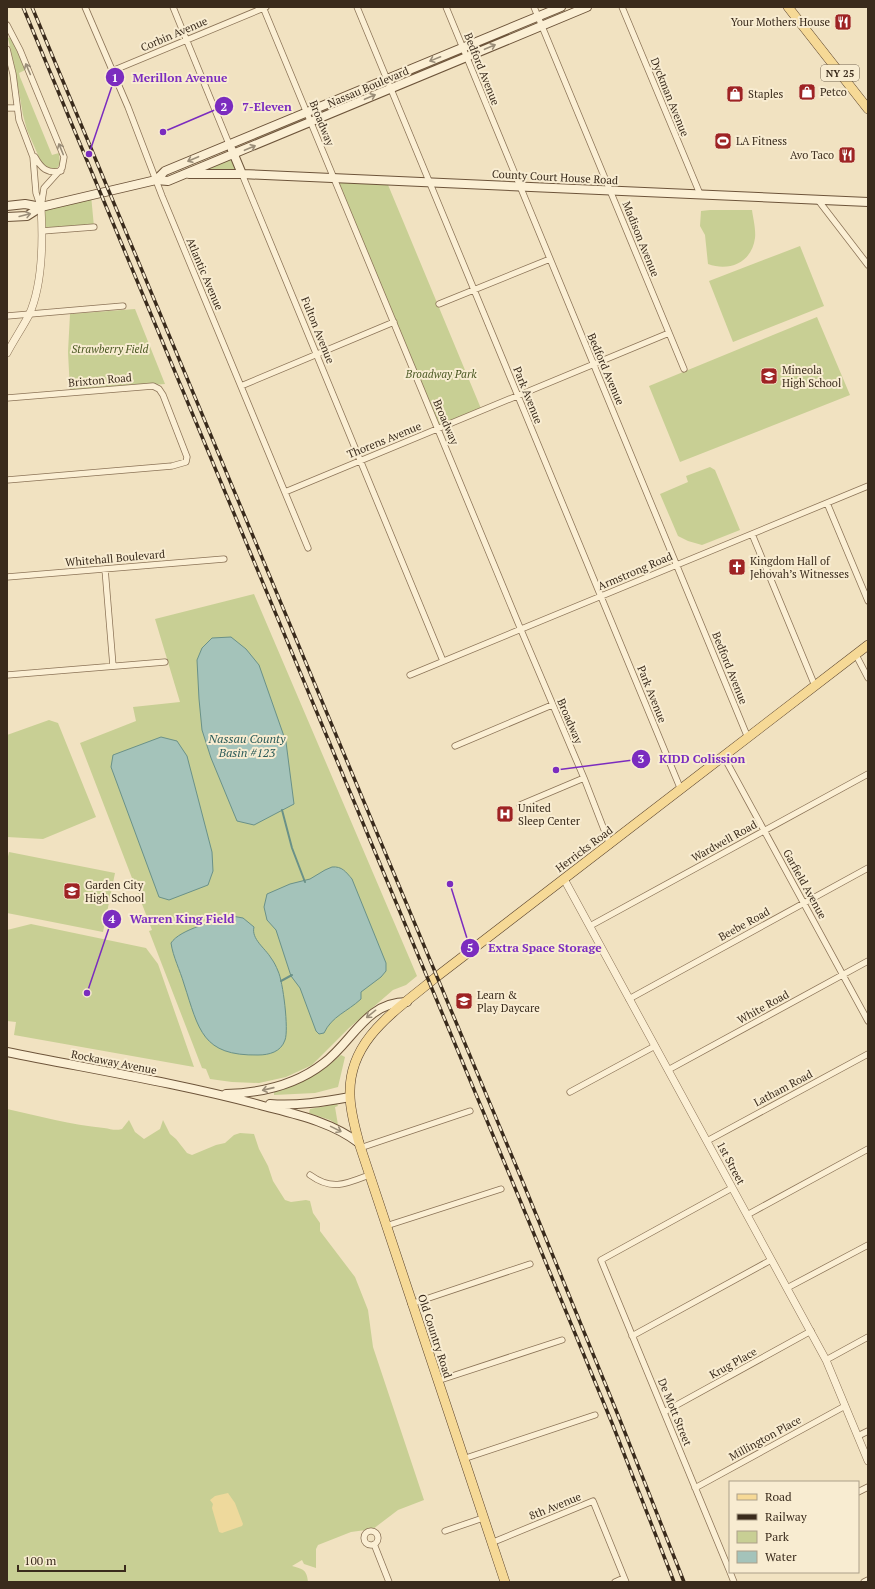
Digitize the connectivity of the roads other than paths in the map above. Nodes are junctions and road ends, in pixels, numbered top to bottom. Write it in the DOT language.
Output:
graph roads {
  1 [pos="85,7"];
  2 [pos="173,7"];
  3 [pos="264,7"];
  4 [pos="357,7"];
  5 [pos="446,7"];
  6 [pos="534,7"];
  7 [pos="562,7"];
  8 [pos="587,7"];
  9 [pos="622,7"];
  10 [pos="788,7"];
  11 [pos="538,17"];
  12 [pos="7,25"];
  13 [pos="542,26"];
  14 [pos="186,40"];
  15 [pos="7,48"];
  16 [pos="462,48"];
  17 [pos="466,57"];
  18 [pos="112,71"];
  19 [pos="387,79"];
  20 [pos="391,89"];
  21 [pos="7,108"];
  22 [pos="17,108"];
  23 [pos="868,109"];
  24 [pos="307,112"];
  25 [pos="311,122"];
  26 [pos="229,144"];
  27 [pos="31,152"];
  28 [pos="234,155"];
  29 [pos="61,171"];
  30 [pos="189,174"];
  31 [pos="242,174"];
  32 [pos="334,178"];
  33 [pos="156,180"];
  34 [pos="429,182"];
  35 [pos="520,186"];
  36 [pos="610,190"];
  37 [pos="700,194"];
  38 [pos="818,200"];
  39 [pos="868,202"];
  40 [pos="7,206"];
  41 [pos="41,207"];
  42 [pos="7,217"];
  43 [pos="94,227"];
  44 [pos="42,231"];
  45 [pos="550,259"];
  46 [pos="868,265"];
  47 [pos="474,290"];
  48 [pos="439,304"];
  49 [pos="123,306"];
  50 [pos="29,314"];
  51 [pos="7,316"];
  52 [pos="394,322"];
  53 [pos="669,333"];
  54 [pos="7,353"];
  55 [pos="316,355"];
  56 [pos="594,364"];
  57 [pos="684,369"];
  58 [pos="241,386"];
  59 [pos="518,396"];
  60 [pos="7,398"];
  61 [pos="438,429"];
  62 [pos="360,461"];
  63 [pos="7,480"];
  64 [pos="868,486"];
  65 [pos="285,492"];
  66 [pos="827,503"];
  67 [pos="752,534"];
  68 [pos="308,548"];
  69 [pos="224,559"];
  70 [pos="677,565"];
  71 [pos="105,569"];
  72 [pos="7,578"];
  73 [pos="601,597"];
  74 [pos="868,601"];
  75 [pos="521,630"];
  76 [pos="868,645"];
  77 [pos="856,655"];
  78 [pos="165,662"];
  79 [pos="443,662"];
  80 [pos="113,666"];
  81 [pos="7,675"];
  82 [pos="410,675"];
  83 [pos="868,678"];
  84 [pos="815,686"];
  85 [pos="552,705"];
  86 [pos="748,738"];
  87 [pos="455,746"];
  88 [pos="724,757"];
  89 [pos="868,774"];
  90 [pos="584,778"];
  91 [pos="681,790"];
  92 [pos="520,805"];
  93 [pos="764,831"];
  94 [pos="610,845"];
  95 [pos="868,868"];
  96 [pos="564,880"];
  97 [pos="804,903"];
  98 [pos="590,926"];
  99 [pos="868,961"];
  100 [pos="843,975"];
  101 [pos="629,998"];
  102 [pos="407,1002"];
  103 [pos="868,1021"];
  104 [pos="655,1046"];
  105 [pos="7,1052"];
  106 [pos="868,1054"];
  107 [pos="668,1070"];
  108 [pos="570,1092"];
  109 [pos="217,1094"];
  110 [pos="350,1097"];
  111 [pos="253,1103"];
  112 [pos="470,1111"];
  113 [pos="707,1141"];
  114 [pos="359,1146"];
  115 [pos="868,1149"];
  116 [pos="310,1175"];
  117 [pos="369,1176"];
  118 [pos="732,1188"];
  119 [pos="501,1189"];
  120 [pos="747,1215"];
  121 [pos="386,1226"];
  122 [pos="868,1245"];
  123 [pos="772,1260"];
  124 [pos="530,1264"];
  125 [pos="787,1288"];
  126 [pos="411,1304"];
  127 [pos="811,1332"];
  128 [pos="632,1336"];
  129 [pos="868,1337"];
  130 [pos="562,1340"];
  131 [pos="826,1360"];
  132 [pos="437,1381"];
  133 [pos="845,1406"];
  134 [pos="664,1412"];
  135 [pos="595,1415"];
  136 [pos="868,1431"];
  137 [pos="858,1436"];
  138 [pos="463,1459"];
  139 [pos="868,1461"];
  140 [pos="868,1487"];
  141 [pos="695,1488"];
  142 [pos="859,1492"];
  143 [pos="483,1518"];
  144 [pos="445,1531"];
  145 [pos="492,1543"];
  146 [pos="374,1544"];
  147 [pos="728,1563"];
  148 [pos="625,1580"];
  149 [pos="868,1580"];
  150 [pos="389,1582"];
  151 [pos="505,1582"];
  152 [pos="615,1582"];
  153 [pos="864,1582"];
  1 -- 18 [label="street, Atlantic Avenue"];
  2 -- 14 [label="street, Fulton Avenue"];
  3 -- 14 [label="street, Corbin Avenue"];
  3 -- 24 [label="street, Broadway"];
  4 -- 19 [label="street, Park Avenue"];
  5 -- 16 [label="street, Bedford Avenue"];
  6 -- 11 [label="street, Madison Avenue"];
  7 -- 11 [label="main road, Nassau Boulevard"];
  8 -- 13 [label="main road, Nassau Boulevard"];
  9 -- 37 [label="street, Dyckman Avenue"];
  10 -- 23 [label="main road, NY 25"];
  11 -- 13 [label="street, Madison Avenue"];
  11 -- 16 [label="main road, Nassau Boulevard"];
  29 -- 12 [label="street, one-way"];
  17 -- 13 [label="main road, Nassau Boulevard, one-way"];
  13 -- 36 [label="street, Madison Avenue"];
  14 -- 18 [label="street, Corbin Avenue"];
  14 -- 26 [label="street, Fulton Avenue"];
  15 -- 22 [label="street"];
  16 -- 17 [label="street, Bedford Avenue"];
  16 -- 19 [label="main road, Nassau Boulevard, one-way"];
  17 -- 20 [label="main road, Nassau Boulevard"];
  17 -- 35 [label="street, Bedford Avenue"];
  18 -- 33 [label="street, Atlantic Avenue"];
  19 -- 20 [label="street, Park Avenue"];
  19 -- 24 [label="main road, Nassau Boulevard"];
  25 -- 20 [label="main road, Nassau Boulevard, one-way"];
  20 -- 34 [label="street, Park Avenue"];
  21 -- 22 [label="street"];
  22 -- 27 [label="street"];
  24 -- 25 [label="street, Broadway"];
  24 -- 26 [label="main road, Nassau Boulevard"];
  28 -- 25 [label="main road, Nassau Boulevard, one-way"];
  25 -- 32 [label="street, Broadway"];
  26 -- 28 [label="main road, Fulton Avenue"];
  26 -- 33 [label="main road, Nassau Boulevard, one-way"];
  27 -- 29 [label="street"];
  27 -- 41 [label="street"];
  28 -- 30 [label="main road, Nassau Boulevard"];
  28 -- 31 [label="main road, Fulton Avenue"];
  29 -- 41 [label="street"];
  30 -- 31 [label="main road, County Court House Road"];
  30 -- 33 [label="main road, Nassau Boulevard"];
  31 -- 32 [label="main road, County Court House Road"];
  31 -- 55 [label="street, Fulton Avenue"];
  32 -- 34 [label="main road, County Court House Road"];
  32 -- 52 [label="street, Broadway"];
  33 -- 41 [label="main road, Nassau Boulevard"];
  33 -- 58 [label="street, Atlantic Avenue"];
  34 -- 35 [label="main road, County Court House Road"];
  34 -- 47 [label="street, Park Avenue"];
  35 -- 36 [label="main road, County Court House Road"];
  35 -- 45 [label="street, Bedford Avenue"];
  36 -- 37 [label="main road, County Court House Road"];
  36 -- 53 [label="street, Madison Avenue"];
  37 -- 38 [label="main road, County Court House Road"];
  38 -- 39 [label="main road, County Court House Road"];
  38 -- 46 [label="street"];
  40 -- 41 [label="main road, Nassau Boulevard"];
  42 -- 41 [label="main road, Nassau Boulevard, one-way"];
  41 -- 44 [label="street"];
  43 -- 44 [label="street"];
  44 -- 50 [label="street"];
  45 -- 47 [label="street"];
  45 -- 56 [label="street, Bedford Avenue"];
  47 -- 48 [label="street"];
  47 -- 59 [label="street, Park Avenue"];
  49 -- 50 [label="street"];
  50 -- 51 [label="street"];
  50 -- 54 [label="street"];
  52 -- 55 [label="street"];
  52 -- 61 [label="street, Broadway"];
  53 -- 56 [label="street, Thorens Avenue"];
  53 -- 57 [label="street, Madison Avenue"];
  55 -- 58 [label="street"];
  55 -- 62 [label="street, Fulton Avenue"];
  56 -- 59 [label="street, Thorens Avenue"];
  56 -- 70 [label="street, Bedford Avenue"];
  58 -- 65 [label="street, Atlantic Avenue"];
  59 -- 61 [label="street, Thorens Avenue"];
  59 -- 73 [label="street, Park Avenue"];
  60 -- 63 [label="street, Brixton Road"];
  61 -- 62 [label="street, Thorens Avenue"];
  61 -- 75 [label="street, Broadway"];
  62 -- 65 [label="street, Thorens Avenue"];
  62 -- 79 [label="street, Fulton Avenue"];
  64 -- 66 [label="street, Armstrong Road"];
  65 -- 68 [label="street, Atlantic Avenue"];
  66 -- 67 [label="street, Armstrong Road"];
  66 -- 74 [label="street"];
  67 -- 70 [label="street, Armstrong Road"];
  67 -- 84 [label="street"];
  69 -- 71 [label="street, Whitehall Boulevard"];
  70 -- 73 [label="street, Armstrong Road"];
  70 -- 86 [label="street, Bedford Avenue"];
  71 -- 72 [label="street, Whitehall Boulevard"];
  71 -- 80 [label="street"];
  73 -- 75 [label="street, Armstrong Road"];
  73 -- 91 [label="street, Park Avenue"];
  75 -- 79 [label="street, Armstrong Road"];
  75 -- 85 [label="street, Broadway"];
  76 -- 77 [label="main road, Herricks Road"];
  77 -- 83 [label="street"];
  77 -- 84 [label="main road, Herricks Road"];
  78 -- 80 [label="street"];
  79 -- 82 [label="street, Armstrong Road"];
  80 -- 81 [label="street"];
  84 -- 86 [label="main road, Herricks Road"];
  85 -- 87 [label="street"];
  85 -- 90 [label="street, Broadway"];
  86 -- 88 [label="main road, Herricks Road"];
  88 -- 91 [label="main road, Herricks Road"];
  88 -- 93 [label="street, Garfield Avenue"];
  89 -- 93 [label="street, Wardwell Road"];
  90 -- 92 [label="street"];
  90 -- 94 [label="street, Broadway"];
  91 -- 94 [label="main road, Herricks Road"];
  93 -- 97 [label="street, Garfield Avenue"];
  93 -- 98 [label="street, Wardwell Road"];
  94 -- 96 [label="main road, Herricks Road"];
  95 -- 97 [label="street, Beebe Road"];
  96 -- 98 [label="street, 1st Street"];
  96 -- 102 [label="main road, Herricks Road"];
  97 -- 100 [label="street, Garfield Avenue"];
  97 -- 101 [label="street, Beebe Road"];
  98 -- 101 [label="street, 1st Street"];
  99 -- 100 [label="street, White Road"];
  100 -- 103 [label="street, Garfield Avenue"];
  100 -- 107 [label="street, White Road"];
  101 -- 104 [label="street, 1st Street"];
  102 -- 109 [label="main road, Rockaway Avenue, one-way"];
  102 -- 110 [label="main road, Herricks Road"];
  104 -- 107 [label="street, 1st Street"];
  104 -- 108 [label="street"];
  105 -- 109 [label="main road, Rockaway Avenue"];
  106 -- 113 [label="street, Latham Road"];
  107 -- 113 [label="street, 1st Street"];
  109 -- 111 [label="main road, Rockaway Avenue"];
  110 -- 111 [label="main road, Rockaway Avenue"];
  110 -- 114 [label="main road, Old Country Road"];
  111 -- 114 [label="main road, Rockaway Avenue, one-way"];
  112 -- 114 [label="street"];
  113 -- 118 [label="street, 1st Street"];
  114 -- 117 [label="main road, Old Country Road"];
  115 -- 120 [label="street"];
  116 -- 117 [label="street"];
  117 -- 121 [label="main road, Old Country Road"];
  118 -- 120 [label="street, 1st Street"];
  118 -- 128 [label="street, De Mott Street"];
  119 -- 121 [label="street"];
  120 -- 123 [label="street, 1st Street"];
  121 -- 126 [label="main road, Old Country Road"];
  122 -- 125 [label="street"];
  123 -- 125 [label="street, 1st Street"];
  123 -- 128 [label="street"];
  124 -- 126 [label="street"];
  125 -- 127 [label="street, 1st Street"];
  126 -- 132 [label="main road, Old Country Road"];
  127 -- 131 [label="street, 1st Street"];
  127 -- 134 [label="street, Krug Place"];
  128 -- 134 [label="street, De Mott Street"];
  129 -- 131 [label="street"];
  130 -- 132 [label="street"];
  131 -- 133 [label="street, 1st Street"];
  132 -- 138 [label="main road, Old Country Road"];
  133 -- 137 [label="street, 1st Street"];
  133 -- 141 [label="street, Millington Place"];
  134 -- 141 [label="street, De Mott Street"];
  135 -- 138 [label="street"];
  136 -- 137 [label="street"];
  137 -- 139 [label="street, 1st Street"];
  138 -- 143 [label="main road, Old Country Road"];
  140 -- 142 [label="street"];
  141 -- 147 [label="street, De Mott Street"];
  143 -- 144 [label="street"];
  143 -- 145 [label="main road, Old Country Road"];
  145 -- 148 [label="street, 8th Avenue"];
  145 -- 151 [label="main road, Old Country Road"];
  146 -- 150 [label="street"];
  148 -- 152 [label="street"];
  149 -- 153 [label="street"];
}
